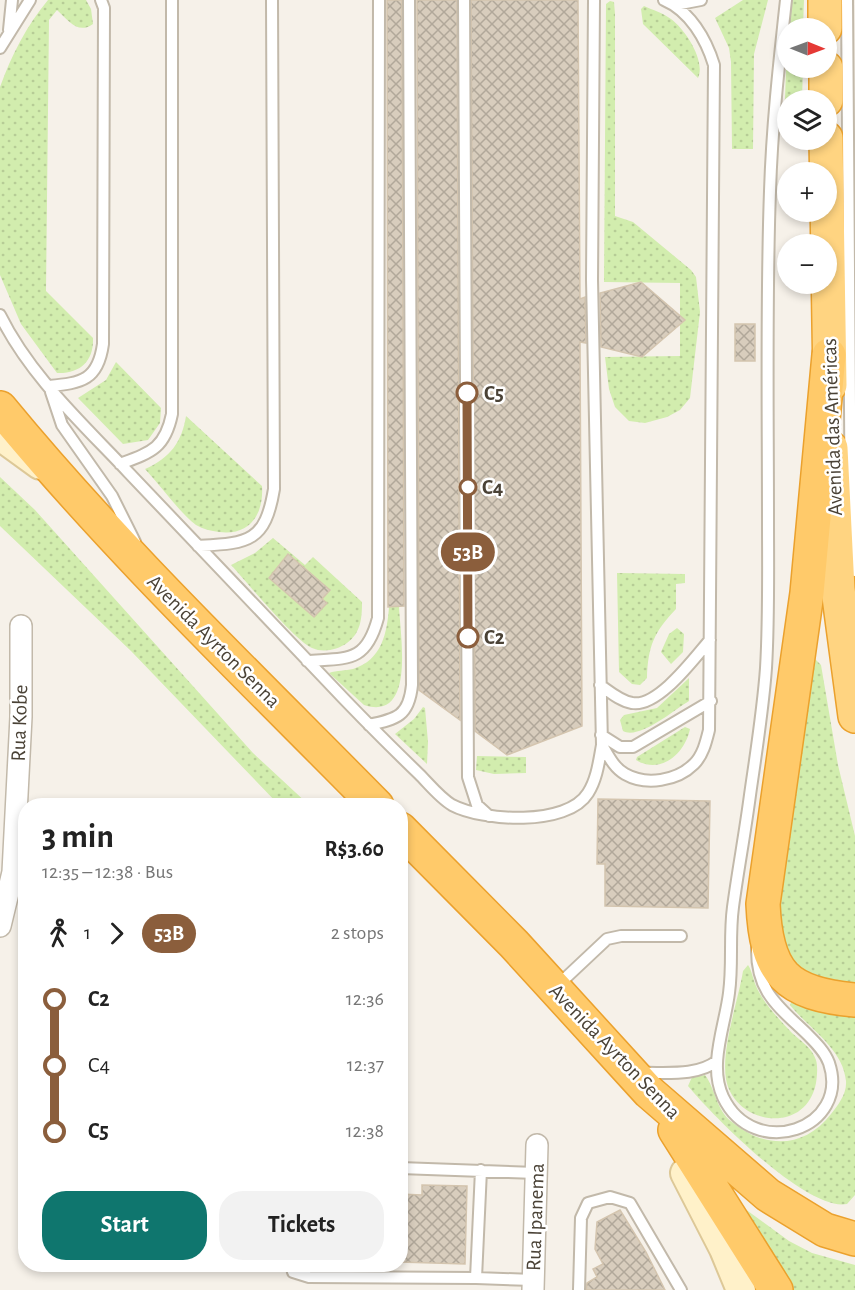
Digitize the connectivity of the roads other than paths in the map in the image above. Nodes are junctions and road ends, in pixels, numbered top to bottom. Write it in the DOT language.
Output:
graph roads {
  1 [pos="12,0"];
  2 [pos="30,0"];
  3 [pos="101,0"];
  4 [pos="172,0"];
  5 [pos="272,0"];
  6 [pos="379,0"];
  7 [pos="409,0"];
  8 [pos="464,0"];
  9 [pos="594,0"];
  10 [pos="664,0"];
  11 [pos="701,0"];
  12 [pos="786,0"];
  13 [pos="825,0"];
  14 [pos="847,0"];
  15 [pos="675,5"];
  16 [pos="825,18"];
  17 [pos="9,30"];
  18 [pos="0,48"];
  19 [pos="826,150"];
  20 [pos="0,315"];
  21 [pos="829,355"];
  22 [pos="49,386"];
  23 [pos="0,408"];
  24 [pos="0,436"];
  25 [pos="120,464"];
  26 [pos="54,473"];
  27 [pos="198,546"];
  28 [pos="855,571"];
  29 [pos="157,583"];
  30 [pos="21,626"];
  31 [pos="711,640"];
  32 [pos="307,661"];
  33 [pos="600,685"];
  34 [pos="711,700"];
  35 [pos="855,716"];
  36 [pos="369,726"];
  37 [pos="602,740"];
  38 [pos="369,798"];
  39 [pos="489,816"];
  40 [pos="408,837"];
  41 [pos="763,904"];
  42 [pos="0,926"];
  43 [pos="681,936"];
  44 [pos="554,988"];
  45 [pos="855,1000"];
  46 [pos="717,1061"];
  47 [pos="640,1082"];
  48 [pos="537,1145"];
  49 [pos="408,1168"];
  50 [pos="481,1170"];
  51 [pos="536,1173"];
  52 [pos="855,1239"];
  53 [pos="293,1272"];
  54 [pos="476,1278"];
  55 [pos="533,1285"];
  56 [pos="579,1290"];
  57 [pos="681,1290"];
  58 [pos="741,1290"];
  59 [pos="776,1290"];
  1 -- 17 [label="lane"];
  2 -- 17 [label="lane"];
  3 -- 22 [label="lane"];
  4 -- 25 [label="lane"];
  5 -- 27 [label="lane"];
  6 -- 32 [label="lane"];
  7 -- 36 [label="lane"];
  8 -- 39 [label="lane"];
  9 -- 33 [label="lane"];
  10 -- 15 [label="lane"];
  11 -- 15 [label="lane"];
  12 -- 46 [label="lane"];
  13 -- 16 [label="highway"];
  14 -- 28 [label="lane"];
  15 -- 31 [label="lane"];
  17 -- 18 [label="lane"];
  19 -- 21 [label="highway, Avenida das Américas"];
  20 -- 22 [label="lane"];
  21 -- 35 [label="highway, Avenida das Américas"];
  21 -- 41 [label="highway"];
  22 -- 25 [label="lane"];
  22 -- 29 [label="lane"];
  23 -- 26 [label="highway, Avenida Ayrton Senna"];
  24 -- 26 [label="main road, Avenida Ayrton Senna"];
  25 -- 27 [label="lane"];
  26 -- 29 [label="highway, Avenida Ayrton Senna"];
  27 -- 32 [label="lane"];
  29 -- 38 [label="highway, Avenida Ayrton Senna"];
  30 -- 42 [label="street, Rua Kobe"];
  31 -- 33 [label="lane"];
  31 -- 34 [label="lane"];
  32 -- 36 [label="lane"];
  33 -- 37 [label="lane"];
  34 -- 37 [label="lane"];
  34 -- 37 [label="lane"];
  36 -- 39 [label="lane"];
  37 -- 39 [label="lane"];
  40 -- 44 [label="highway, Avenida Ayrton Senna"];
  41 -- 45 [label="highway"];
  41 -- 46 [label="lane"];
  43 -- 44 [label="lane"];
  44 -- 47 [label="highway, Avenida Ayrton Senna"];
  46 -- 47 [label="lane"];
  47 -- 52 [label="highway, Avenida Ayrton Senna"];
  47 -- 58 [label="main road"];
  47 -- 59 [label="highway"];
  48 -- 51 [label="street, Rua Ipanema"];
  49 -- 50 [label="lane"];
  50 -- 51 [label="lane"];
  50 -- 54 [label="lane"];
  51 -- 55 [label="street, Rua Ipanema"];
  53 -- 54 [label="lane"];
  54 -- 55 [label="lane"];
  56 -- 57 [label="lane"];
}
